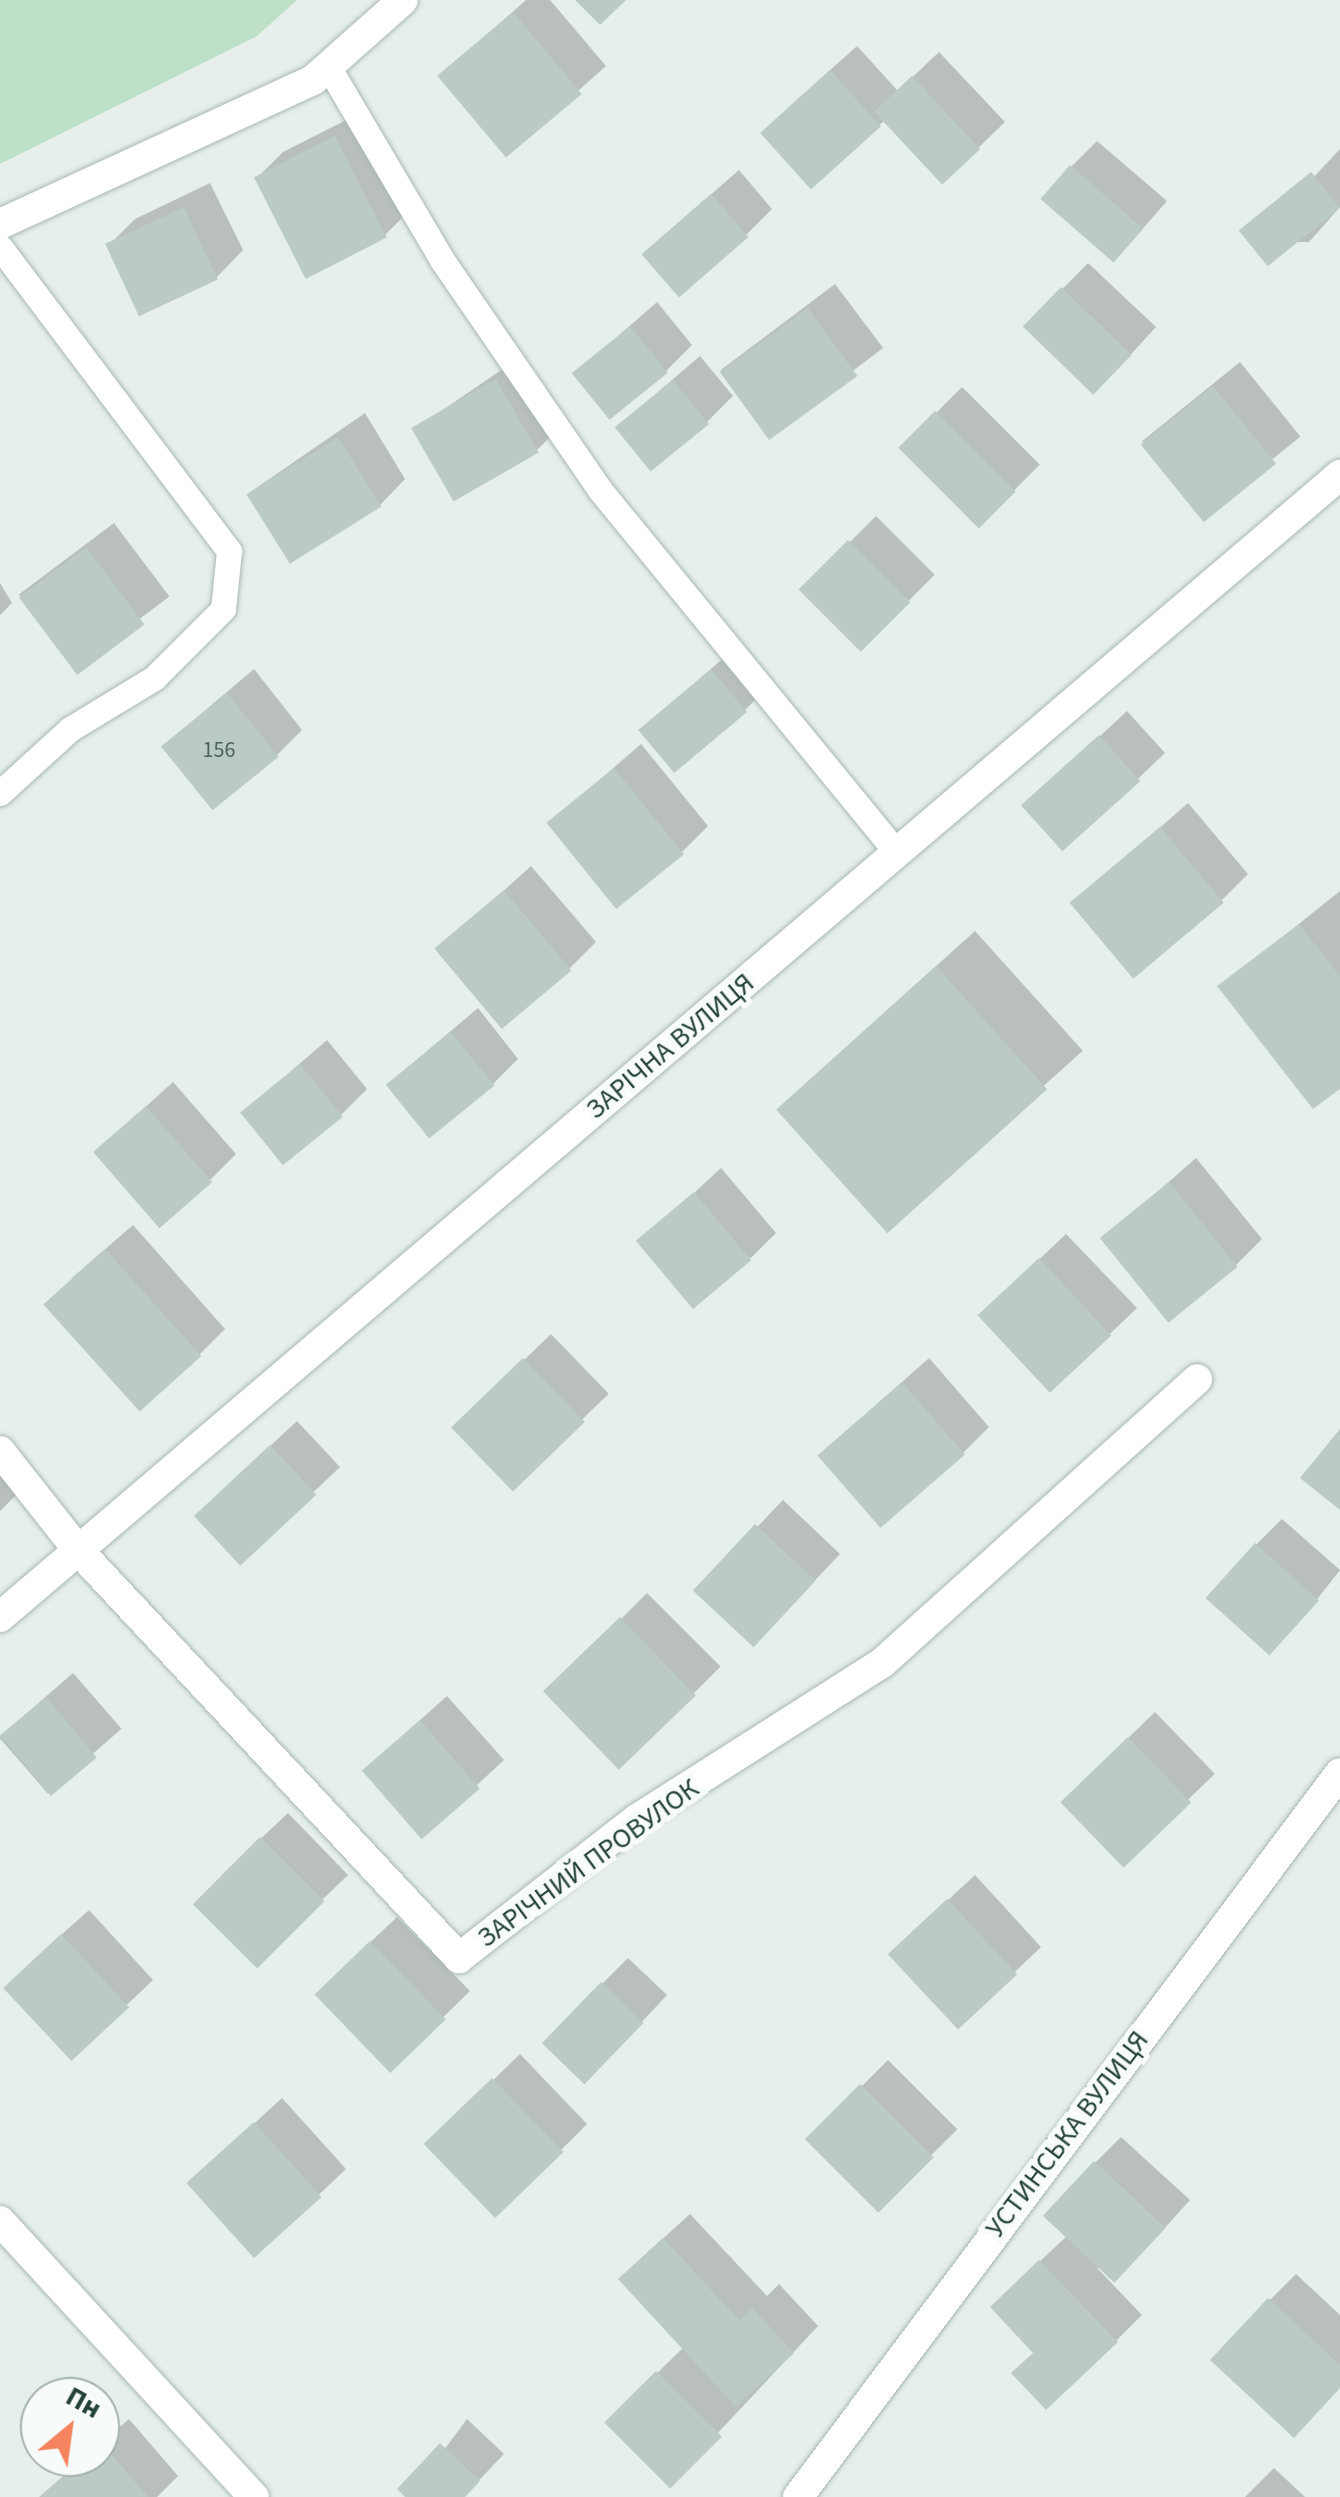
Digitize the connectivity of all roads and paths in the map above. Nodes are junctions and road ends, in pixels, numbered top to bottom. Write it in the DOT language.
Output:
graph roads {
  1 [pos="404,0"];
  2 [pos="329,68"];
  3 [pos="0,224"];
  4 [pos="0,247"];
  5 [pos="1340,475"];
  6 [pos="0,792"];
  7 [pos="896,854"];
  8 [pos="1197,1379"];
  9 [pos="0,1451"];
  10 [pos="77,1549"];
  11 [pos="0,1617"];
  12 [pos="1340,1773"];
  13 [pos="0,2221"];
  14 [pos="254,2497"];
  15 [pos="798,2497"];
  1 -- 2 [label="street"];
  2 -- 3 [label="street"];
  2 -- 7 [label="lane"];
  4 -- 6 [label="lane"];
  5 -- 7 [label="street, ЗАРІЧНА ВУЛИЦЯ"];
  7 -- 10 [label="street, ЗАРІЧНА ВУЛИЦЯ"];
  8 -- 10 [label="street, ЗАРІЧНИЙ ПРОВУЛОК"];
  9 -- 10 [label="street"];
  10 -- 11 [label="street, ЗАРІЧНА ВУЛИЦЯ"];
  12 -- 15 [label="street, УСТИНСЬКА ВУЛИЦЯ"];
  13 -- 14 [label="street"];
}
